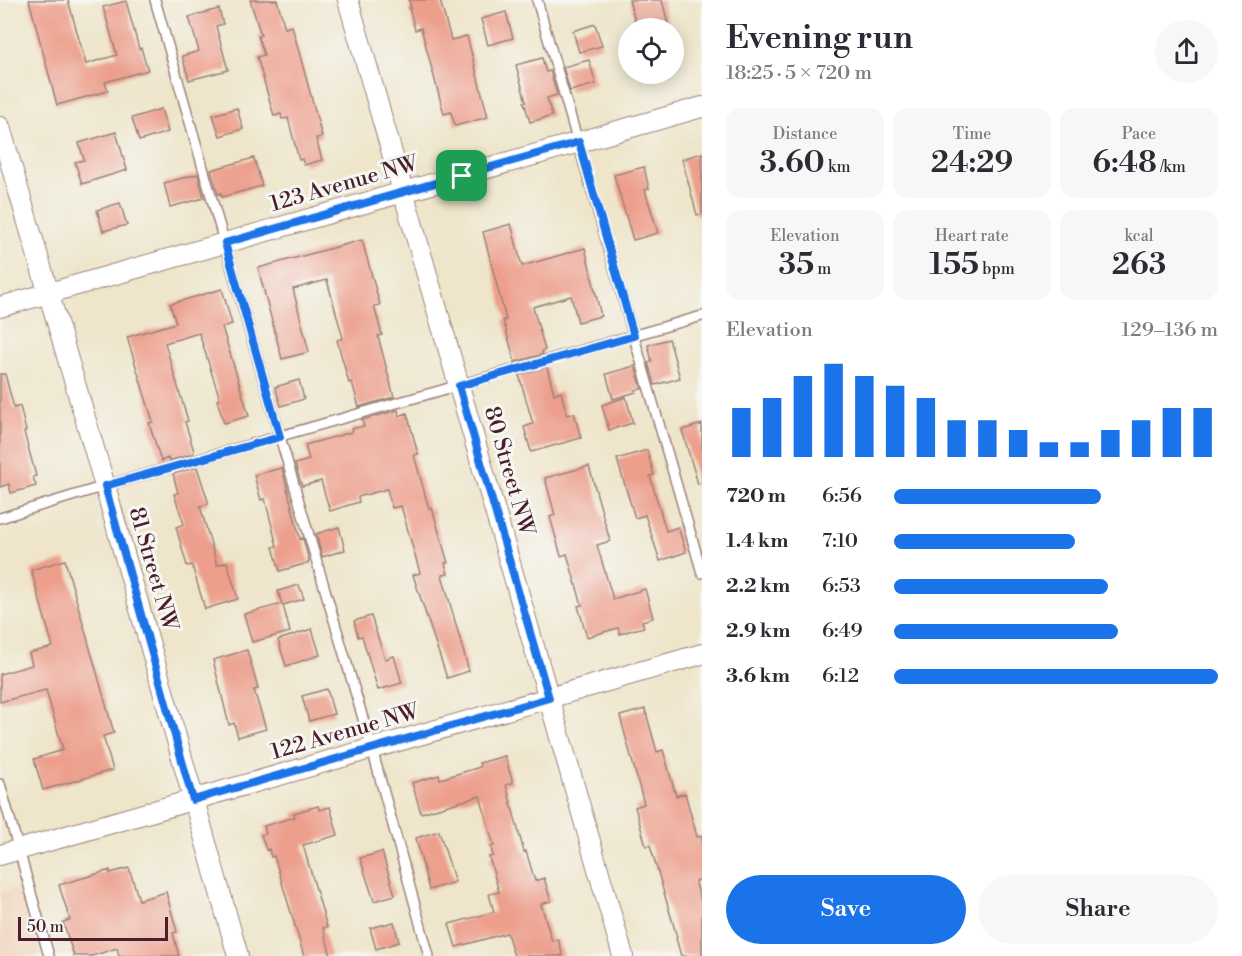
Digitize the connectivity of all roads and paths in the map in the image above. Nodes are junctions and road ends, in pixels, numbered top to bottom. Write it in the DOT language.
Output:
graph roads {
  1 [pos="154,0"];
  2 [pos="348,0"];
  3 [pos="537,0"];
  4 [pos="702,107"];
  5 [pos="0,127"];
  6 [pos="579,142"];
  7 [pos="404,192"];
  8 [pos="225,243"];
  9 [pos="48,293"];
  10 [pos="0,307"];
  11 [pos="702,316"];
  12 [pos="634,336"];
  13 [pos="459,386"];
  14 [pos="280,437"];
  15 [pos="105,486"];
  16 [pos="0,518"];
  17 [pos="702,573"];
  18 [pos="702,654"];
  19 [pos="549,698"];
  20 [pos="372,749"];
  21 [pos="0,784"];
  22 [pos="193,800"];
  23 [pos="9,852"];
  24 [pos="49,956"];
  25 [pos="238,956"];
  26 [pos="429,956"];
  27 [pos="623,956"];
  1 -- 8 [label="lane"];
  2 -- 7 [label="street, 80 Street NW"];
  3 -- 6 [label="lane"];
  4 -- 6 [label="street, 123 Avenue NW"];
  5 -- 9 [label="street, 81 Street NW"];
  6 -- 7 [label="street, 123 Avenue NW"];
  6 -- 12 [label="lane"];
  7 -- 8 [label="street, 123 Avenue NW"];
  7 -- 13 [label="street, 80 Street NW"];
  8 -- 9 [label="street, 123 Avenue NW"];
  8 -- 14 [label="lane"];
  9 -- 10 [label="street, 123 Avenue NW"];
  9 -- 15 [label="street, 81 Street NW"];
  11 -- 12 [label="lane"];
  12 -- 13 [label="lane"];
  12 -- 17 [label="lane"];
  13 -- 14 [label="lane"];
  13 -- 19 [label="street, 80 Street NW"];
  14 -- 15 [label="lane"];
  14 -- 20 [label="lane"];
  15 -- 16 [label="lane"];
  15 -- 22 [label="street, 81 Street NW"];
  18 -- 19 [label="street, 122 Avenue NW"];
  19 -- 20 [label="street, 122 Avenue NW"];
  19 -- 27 [label="street, 80 Street NW"];
  20 -- 22 [label="street, 122 Avenue NW"];
  20 -- 26 [label="lane"];
  21 -- 23 [label="lane"];
  22 -- 23 [label="street, 122 Avenue NW"];
  22 -- 25 [label="street, 81 Street NW"];
  23 -- 24 [label="lane"];
}
